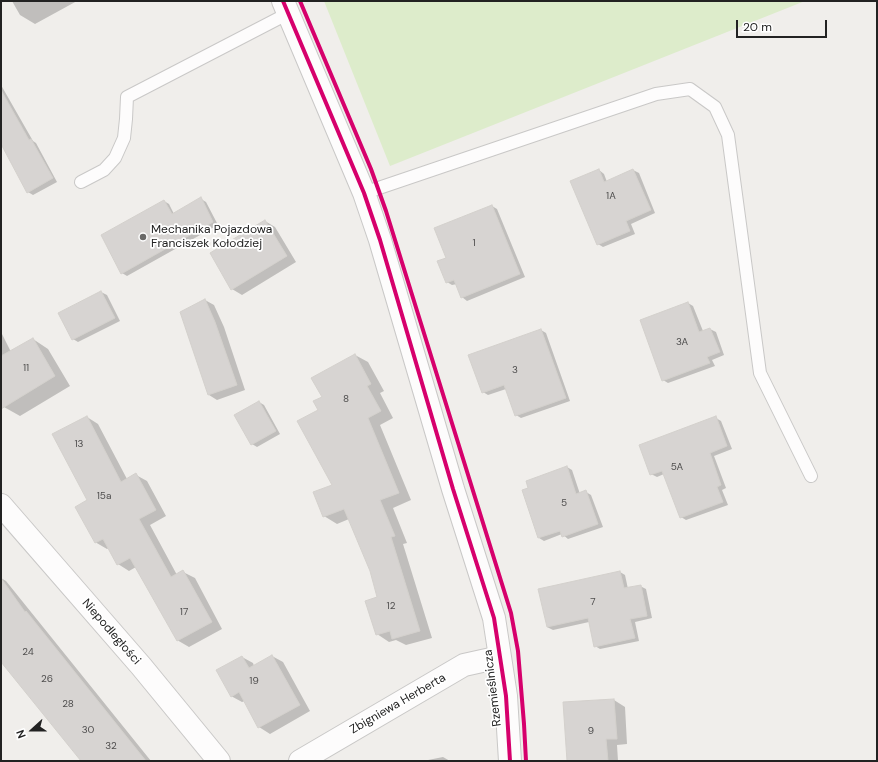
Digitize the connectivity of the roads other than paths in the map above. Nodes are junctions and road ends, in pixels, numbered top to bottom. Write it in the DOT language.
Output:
graph roads {
  1 [pos="286,7"];
  2 [pos="81,182"];
  3 [pos="364,192"];
  4 [pos="811,476"];
  5 [pos="1,505"];
  6 [pos="500,657"];
  7 [pos="219,761"];
  8 [pos="300,761"];
  9 [pos="510,761"];
  1 -- 2 [label="lane"];
  1 -- 3 [label="street, Rzemieślnicza"];
  3 -- 4 [label="lane"];
  3 -- 6 [label="street, Rzemieślnicza"];
  5 -- 7 [label="street, Niepodległości"];
  6 -- 8 [label="street, Zbigniewa Herberta"];
  6 -- 9 [label="street, Rzemieślnicza"];
}
